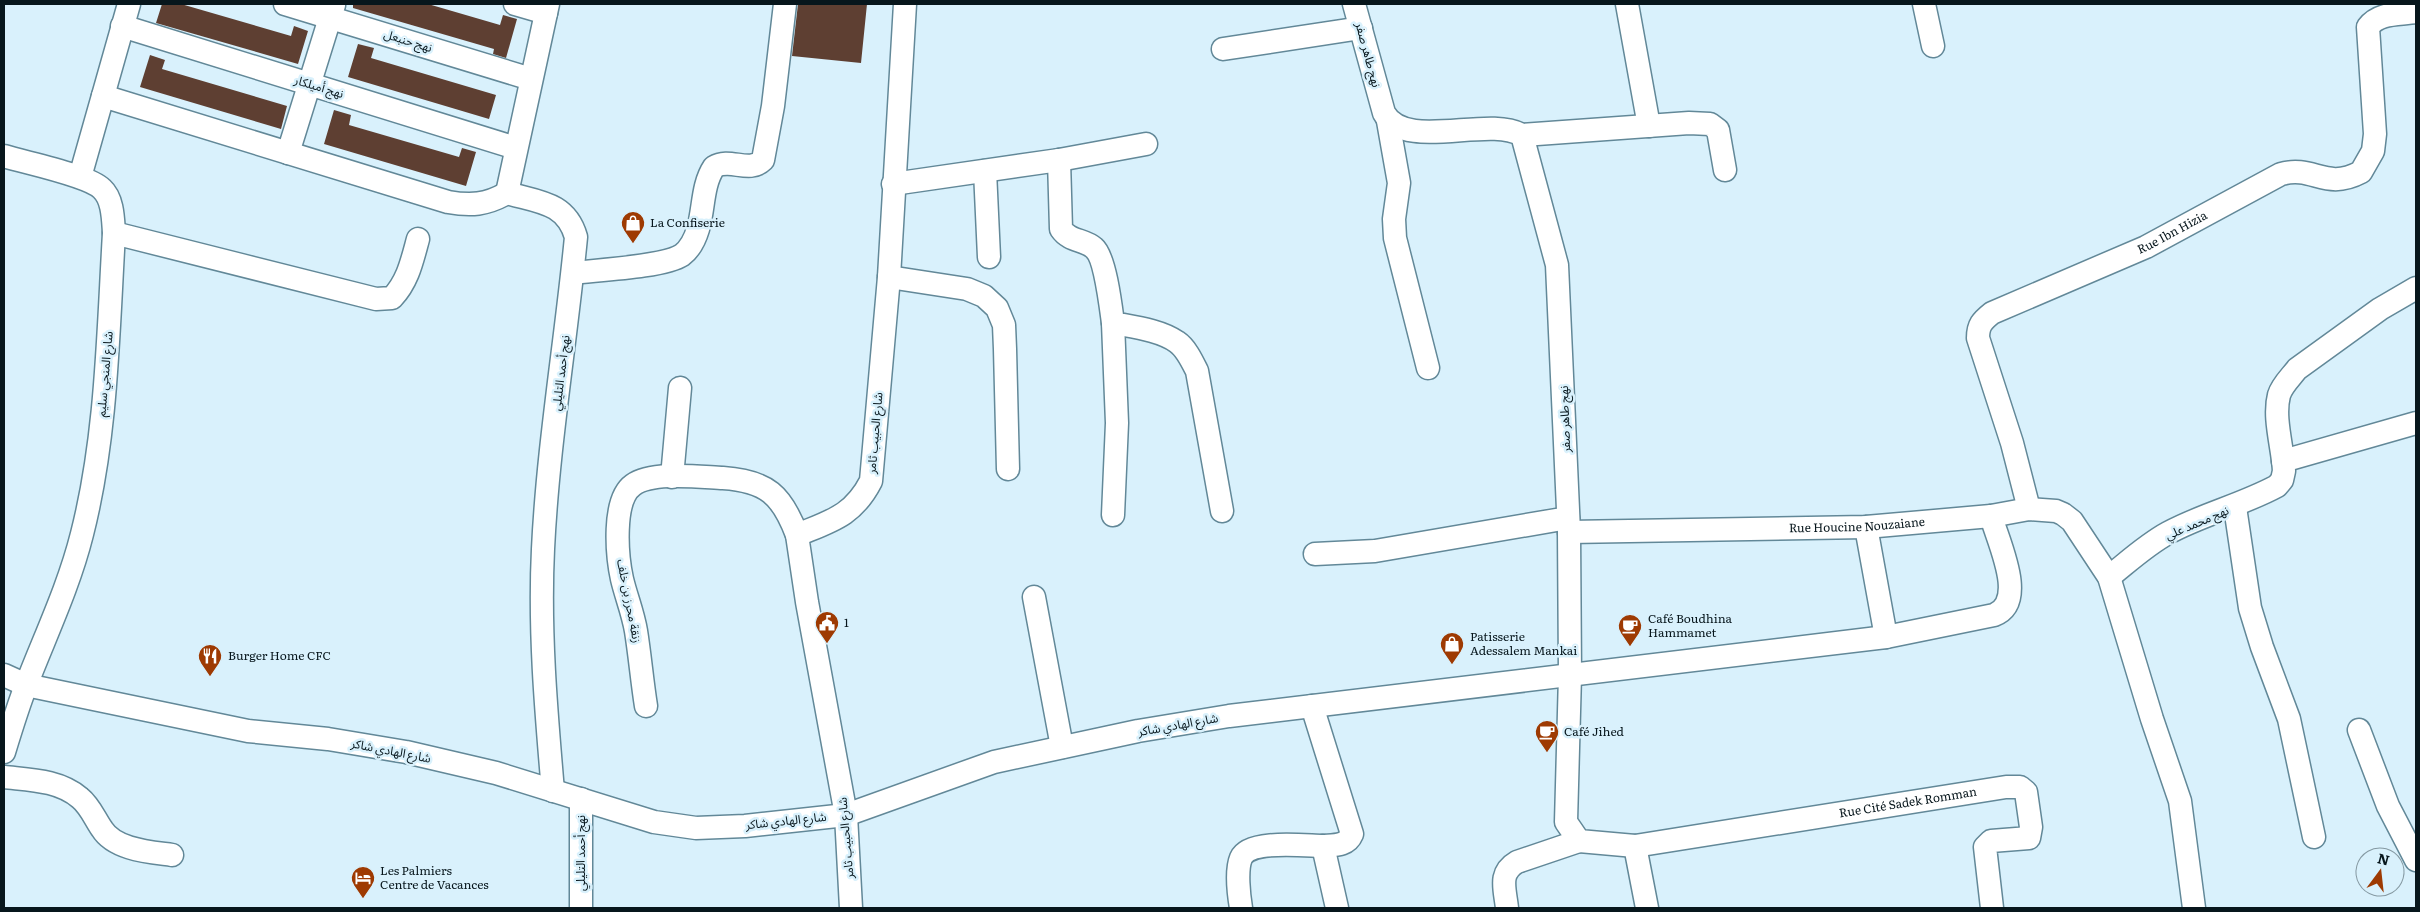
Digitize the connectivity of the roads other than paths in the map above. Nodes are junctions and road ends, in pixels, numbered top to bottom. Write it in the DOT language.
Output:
graph roads {
  1 [pos="129,4"];
  2 [pos="285,4"];
  3 [pos="515,4"];
  4 [pos="785,4"];
  5 [pos="905,4"];
  6 [pos="1354,4"];
  7 [pos="1627,4"];
  8 [pos="1924,4"];
  9 [pos="547,9"];
  10 [pos="332,11"];
  11 [pos="2416,12"];
  12 [pos="122,26"];
  13 [pos="1361,28"];
  14 [pos="1933,46"];
  15 [pos="1223,49"];
  16 [pos="531,79"];
  17 [pos="309,84"];
  18 [pos="103,96"];
  19 [pos="1388,121"];
  20 [pos="1649,126"];
  21 [pos="1522,135"];
  22 [pos="1146,144"];
  23 [pos="516,148"];
  24 [pos="288,153"];
  25 [pos="4,156"];
  26 [pos="1059,160"];
  27 [pos="1725,170"];
  28 [pos="985,171"];
  29 [pos="80,177"];
  30 [pos="893,184"];
  31 [pos="507,193"];
  32 [pos="114,233"];
  33 [pos="418,239"];
  34 [pos="989,258"];
  35 [pos="573,272"];
  36 [pos="889,277"];
  37 [pos="2416,288"];
  38 [pos="1113,324"];
  39 [pos="1428,368"];
  40 [pos="680,388"];
  41 [pos="2416,423"];
  42 [pos="2283,461"];
  43 [pos="1008,469"];
  44 [pos="672,476"];
  45 [pos="2234,507"];
  46 [pos="2029,509"];
  47 [pos="1222,511"];
  48 [pos="1113,515"];
  49 [pos="1991,516"];
  50 [pos="1568,525"];
  51 [pos="1866,527"];
  52 [pos="797,535"];
  53 [pos="1315,554"];
  54 [pos="2109,577"];
  55 [pos="1034,597"];
  56 [pos="1886,637"];
  57 [pos="4,675"];
  58 [pos="1570,675"];
  59 [pos="26,684"];
  60 [pos="646,706"];
  61 [pos="1312,706"];
  62 [pos="2359,730"];
  63 [pos="5,744"];
  64 [pos="1062,747"];
  65 [pos="4,777"];
  66 [pos="554,790"];
  67 [pos="581,799"];
  68 [pos="846,815"];
  69 [pos="2314,837"];
  70 [pos="1579,841"];
  71 [pos="1323,846"];
  72 [pos="1636,846"];
  73 [pos="172,855"];
  74 [pos="2416,860"];
  75 [pos="580,908"];
  76 [pos="851,908"];
  77 [pos="1242,908"];
  78 [pos="1337,908"];
  79 [pos="1507,908"];
  80 [pos="1648,908"];
  81 [pos="1992,908"];
  82 [pos="2194,908"];
  1 -- 12 [label="street"];
  2 -- 10 [label="street, نهج حنبعل"];
  3 -- 9 [label="street"];
  4 -- 35 [label="street"];
  5 -- 30 [label="street, شارع الحبيب ثامر"];
  6 -- 13 [label="street, نهج طاهر صفر"];
  7 -- 20 [label="street"];
  8 -- 14 [label="street"];
  9 -- 16 [label="street"];
  10 -- 16 [label="street, نهج حنبعل"];
  10 -- 17 [label="street"];
  11 -- 46 [label="street, Rue Ibn Hizia"];
  12 -- 17 [label="street, نهج أميلكار"];
  12 -- 18 [label="street"];
  13 -- 15 [label="street"];
  13 -- 19 [label="street, نهج طاهر صفر"];
  16 -- 23 [label="street"];
  17 -- 23 [label="street, نهج أميلكار"];
  17 -- 24 [label="street"];
  18 -- 24 [label="street"];
  18 -- 29 [label="street"];
  19 -- 21 [label="street"];
  19 -- 39 [label="street, نهج طاهر صفر"];
  20 -- 21 [label="street"];
  20 -- 27 [label="street"];
  21 -- 50 [label="street, نهج طاهر صفر"];
  22 -- 26 [label="street"];
  23 -- 31 [label="street"];
  24 -- 31 [label="street"];
  25 -- 29 [label="street, شارع المنجي سليم"];
  26 -- 28 [label="street"];
  26 -- 38 [label="street"];
  28 -- 30 [label="street"];
  28 -- 34 [label="street"];
  29 -- 32 [label="street, شارع المنجي سليم"];
  30 -- 36 [label="street, شارع الحبيب ثامر"];
  31 -- 35 [label="street, نهج أحمد التليلي"];
  32 -- 33 [label="street"];
  32 -- 59 [label="street, شارع المنجي سليم"];
  35 -- 66 [label="street, نهج أحمد التليلي"];
  36 -- 43 [label="street"];
  36 -- 52 [label="street, شارع الحبيب ثامر"];
  37 -- 42 [label="street, نهج محمد علي"];
  38 -- 47 [label="street"];
  38 -- 48 [label="street"];
  40 -- 44 [label="street"];
  41 -- 42 [label="street"];
  42 -- 45 [label="street, نهج محمد علي"];
  44 -- 52 [label="street, زنقة محرز بن خلف"];
  44 -- 60 [label="street, زنقة محرز بن خلف"];
  45 -- 54 [label="street, نهج محمد علي"];
  45 -- 69 [label="street"];
  46 -- 49 [label="street, Rue Houcine Nouzaiane"];
  46 -- 54 [label="street, Rue Houcine Nouzaiane"];
  49 -- 51 [label="street, Rue Houcine Nouzaiane"];
  49 -- 56 [label="street, شارع الهادي شاكر"];
  50 -- 51 [label="street, Rue Houcine Nouzaiane"];
  50 -- 53 [label="street, Rue Houcine Nouzaiane"];
  50 -- 58 [label="street, نهج طاهر صفر"];
  51 -- 56 [label="street"];
  52 -- 68 [label="street, شارع الحبيب ثامر"];
  54 -- 82 [label="street"];
  55 -- 64 [label="street"];
  56 -- 58 [label="street, شارع الهادي شاكر"];
  57 -- 59 [label="street, شارع الهادي شاكر"];
  58 -- 61 [label="street, شارع الهادي شاكر"];
  58 -- 70 [label="street, نهج طاهر صفر"];
  59 -- 63 [label="street, شارع المنجي سليم"];
  59 -- 66 [label="street, شارع الهادي شاكر"];
  61 -- 64 [label="street, شارع الهادي شاكر"];
  61 -- 71 [label="street"];
  62 -- 74 [label="street"];
  64 -- 68 [label="street, شارع الهادي شاكر"];
  65 -- 73 [label="street"];
  66 -- 67 [label="street, شارع الهادي شاكر"];
  67 -- 68 [label="street, شارع الهادي شاكر"];
  67 -- 75 [label="street, نهج أحمد التليلي"];
  68 -- 76 [label="street, شارع الحبيب ثامر"];
  70 -- 72 [label="street"];
  70 -- 79 [label="street"];
  71 -- 77 [label="street"];
  71 -- 78 [label="street"];
  72 -- 80 [label="street"];
  72 -- 81 [label="street, Rue Cité Sadek Romman"];
}
